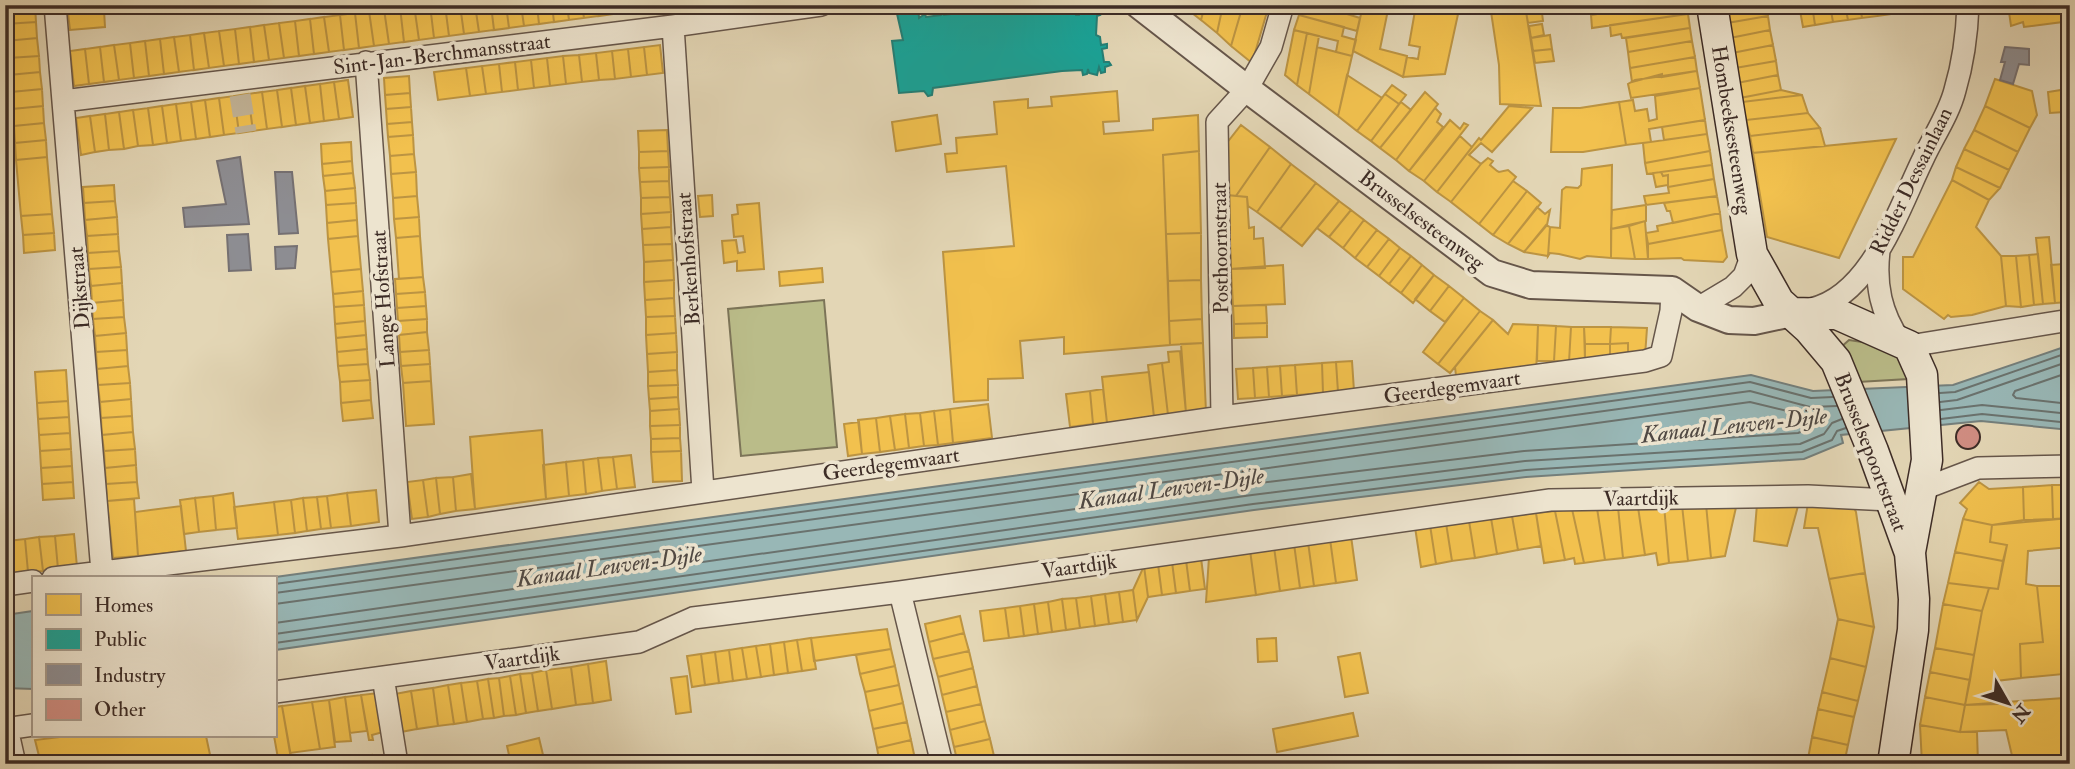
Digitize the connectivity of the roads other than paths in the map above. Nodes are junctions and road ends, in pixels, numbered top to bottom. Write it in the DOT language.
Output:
graph roads {
  1 [pos="55,5"];
  2 [pos="821,5"];
  3 [pos="1139,5"];
  4 [pos="1283,5"];
  5 [pos="1712,5"];
  6 [pos="1968,5"];
  7 [pos="673,26"];
  8 [pos="366,62"];
  9 [pos="1247,89"];
  10 [pos="62,101"];
  11 [pos="1880,249"];
  12 [pos="1752,254"];
  13 [pos="1672,290"];
  14 [pos="1698,308"];
  15 [pos="1792,313"];
  16 [pos="2070,320"];
  17 [pos="1904,343"];
  18 [pos="1222,418"];
  19 [pos="2070,466"];
  20 [pos="1923,489"];
  21 [pos="704,491"];
  22 [pos="1890,500"];
  23 [pos="401,536"];
  24 [pos="1910,553"];
  25 [pos="102,572"];
  26 [pos="69,576"];
  27 [pos="32,581"];
  28 [pos="5,585"];
  29 [pos="900,592"];
  30 [pos="383,677"];
  31 [pos="276,692"];
  32 [pos="32,725"];
  33 [pos="6,729"];
  34 [pos="15,764"];
  35 [pos="397,764"];
  36 [pos="942,764"];
  37 [pos="1893,764"];
  1 -- 10 [label="street, Dijkstraat"];
  2 -- 7 [label="street, Sint-Jan-Berchmansstraat"];
  3 -- 9 [label="street, Brusselsesteenweg"];
  4 -- 9 [label="street, Posthoornstraat"];
  5 -- 12 [label="main road, Hombeeksesteenweg"];
  6 -- 11 [label="street, Ridder Dessainlaan"];
  7 -- 8 [label="street, Sint-Jan-Berchmansstraat"];
  7 -- 21 [label="street, Berkenhofstraat"];
  8 -- 10 [label="street, Sint-Jan-Berchmansstraat"];
  8 -- 23 [label="street, Lange Hofstraat"];
  9 -- 13 [label="street, Brusselsesteenweg"];
  9 -- 18 [label="street, Posthoornstraat"];
  10 -- 25 [label="street, Dijkstraat"];
  11 -- 15 [label="street, Ridder Dessainlaan"];
  11 -- 17 [label="street, Brusselsepoortstraat"];
  12 -- 14 [label="street"];
  12 -- 15 [label="main road, Hombeeksesteenweg"];
  13 -- 14 [label="street"];
  13 -- 18 [label="street, Geerdegemvaart"];
  14 -- 15 [label="street"];
  15 -- 17 [label="main road"];
  15 -- 22 [label="main road, Brusselsepoortstraat"];
  16 -- 17 [label="street"];
  17 -- 20 [label="main road, Brusselsepoortstraat"];
  18 -- 21 [label="street, Geerdegemvaart"];
  19 -- 20 [label="street"];
  20 -- 24 [label="main road, Brusselsepoortstraat"];
  21 -- 23 [label="street, Geerdegemvaart"];
  22 -- 24 [label="main road, Brusselsepoortstraat"];
  22 -- 29 [label="street, Vaartdijk"];
  23 -- 25 [label="street, Geerdegemvaart"];
  24 -- 37 [label="main road, Brusselsepoortstraat"];
  25 -- 26 [label="street, Geerdegemvaart"];
  27 -- 28 [label="street"];
  29 -- 30 [label="street, Vaartdijk"];
  29 -- 36 [label="street"];
  30 -- 31 [label="street, Vaartdijk"];
  30 -- 35 [label="street"];
  32 -- 33 [label="street"];
  33 -- 34 [label="street"];
}
